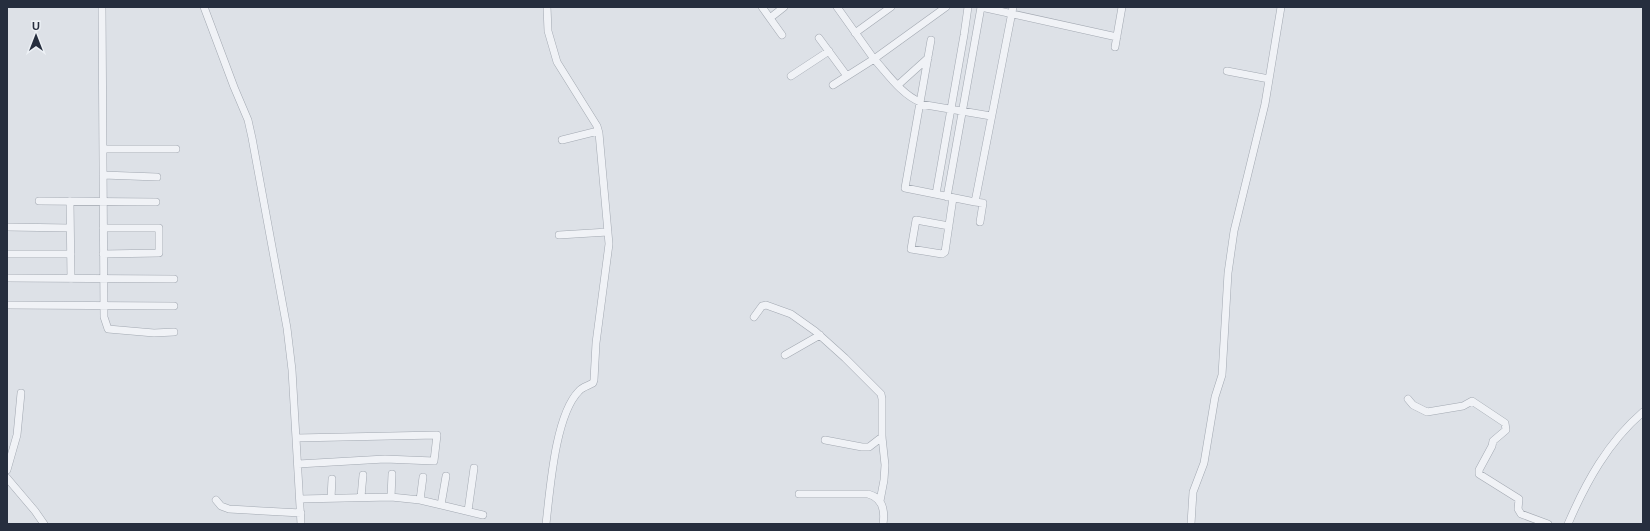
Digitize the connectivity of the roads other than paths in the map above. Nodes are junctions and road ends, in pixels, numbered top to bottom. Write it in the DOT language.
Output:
graph roads {
  1 [pos="102,7"];
  2 [pos="204,7"];
  3 [pos="547,7"];
  4 [pos="762,7"];
  5 [pos="784,7"];
  6 [pos="837,7"];
  7 [pos="891,7"];
  8 [pos="946,7"];
  9 [pos="968,7"];
  10 [pos="981,7"];
  11 [pos="1122,7"];
  12 [pos="1281,7"];
  13 [pos="1012,10"];
  14 [pos="770,18"];
  15 [pos="855,33"];
  16 [pos="782,35"];
  17 [pos="1117,37"];
  18 [pos="819,38"];
  19 [pos="931,40"];
  20 [pos="1115,47"];
  21 [pos="829,51"];
  22 [pos="928,58"];
  23 [pos="874,59"];
  24 [pos="1227,71"];
  25 [pos="792,76"];
  26 [pos="847,76"];
  27 [pos="1269,79"];
  28 [pos="833,85"];
  29 [pos="898,85"];
  30 [pos="920,104"];
  31 [pos="951,109"];
  32 [pos="962,111"];
  33 [pos="991,116"];
  34 [pos="598,131"];
  35 [pos="562,140"];
  36 [pos="103,149"];
  37 [pos="176,149"];
  38 [pos="103,175"];
  39 [pos="157,177"];
  40 [pos="936,194"];
  41 [pos="950,197"];
  42 [pos="39,201"];
  43 [pos="70,201"];
  44 [pos="103,202"];
  45 [pos="156,202"];
  46 [pos="975,202"];
  47 [pos="980,222"];
  48 [pos="949,226"];
  49 [pos="7,227"];
  50 [pos="70,228"];
  51 [pos="103,228"];
  52 [pos="608,232"];
  53 [pos="559,235"];
  54 [pos="7,254"];
  55 [pos="71,254"];
  56 [pos="104,254"];
  57 [pos="7,278"];
  58 [pos="71,279"];
  59 [pos="104,279"];
  60 [pos="174,280"];
  61 [pos="7,305"];
  62 [pos="104,305"];
  63 [pos="174,306"];
  64 [pos="754,317"];
  65 [pos="174,332"];
  66 [pos="820,335"];
  67 [pos="785,355"];
  68 [pos="21,393"];
  69 [pos="1408,399"];
  70 [pos="1643,412"];
  71 [pos="882,437"];
  72 [pos="296,438"];
  73 [pos="825,440"];
  74 [pos="298,464"];
  75 [pos="474,468"];
  76 [pos="7,470"];
  77 [pos="392,474"];
  78 [pos="363,475"];
  79 [pos="446,476"];
  80 [pos="423,477"];
  81 [pos="7,478"];
  82 [pos="332,479"];
  83 [pos="799,494"];
  84 [pos="361,497"];
  85 [pos="391,497"];
  86 [pos="331,498"];
  87 [pos="300,499"];
  88 [pos="216,500"];
  89 [pos="420,500"];
  90 [pos="880,501"];
  91 [pos="441,504"];
  92 [pos="468,511"];
  93 [pos="301,513"];
  94 [pos="483,515"];
  95 [pos="44,524"];
  96 [pos="301,524"];
  97 [pos="546,524"];
  98 [pos="883,524"];
  99 [pos="1190,524"];
  100 [pos="1548,524"];
  101 [pos="1568,524"];
  1 -- 36 [label="street"];
  2 -- 72 [label="street"];
  3 -- 34 [label="street"];
  4 -- 14 [label="street"];
  5 -- 14 [label="street"];
  6 -- 15 [label="street"];
  7 -- 15 [label="street"];
  8 -- 23 [label="street"];
  9 -- 31 [label="street"];
  10 -- 13 [label="street"];
  10 -- 32 [label="street"];
  11 -- 17 [label="street"];
  12 -- 27 [label="street"];
  13 -- 17 [label="street"];
  13 -- 33 [label="street"];
  14 -- 16 [label="street"];
  15 -- 23 [label="street"];
  17 -- 20 [label="street"];
  18 -- 21 [label="street"];
  19 -- 22 [label="street"];
  21 -- 25 [label="street"];
  21 -- 26 [label="street"];
  22 -- 29 [label="street"];
  22 -- 30 [label="street"];
  23 -- 26 [label="street"];
  23 -- 29 [label="street"];
  24 -- 27 [label="street"];
  26 -- 28 [label="street"];
  27 -- 99 [label="street"];
  29 -- 30 [label="street"];
  30 -- 31 [label="street"];
  30 -- 40 [label="street"];
  31 -- 32 [label="street"];
  31 -- 40 [label="street"];
  32 -- 33 [label="street"];
  32 -- 41 [label="street"];
  33 -- 46 [label="street"];
  34 -- 35 [label="street"];
  34 -- 52 [label="street"];
  36 -- 37 [label="street"];
  36 -- 38 [label="street"];
  38 -- 39 [label="street"];
  38 -- 44 [label="street"];
  40 -- 41 [label="street"];
  41 -- 46 [label="street"];
  41 -- 48 [label="street"];
  42 -- 43 [label="street"];
  43 -- 44 [label="street"];
  43 -- 50 [label="street"];
  44 -- 45 [label="street"];
  44 -- 51 [label="street"];
  46 -- 47 [label="street"];
  48 -- 48 [label="street"];
  49 -- 50 [label="street"];
  50 -- 55 [label="street"];
  51 -- 56 [label="street"];
  51 -- 56 [label="street"];
  52 -- 53 [label="street"];
  52 -- 97 [label="street"];
  54 -- 55 [label="street"];
  55 -- 58 [label="street"];
  56 -- 59 [label="street"];
  57 -- 58 [label="street"];
  58 -- 59 [label="street"];
  59 -- 60 [label="street"];
  59 -- 62 [label="street"];
  61 -- 62 [label="street"];
  62 -- 63 [label="street"];
  62 -- 65 [label="street"];
  64 -- 66 [label="street"];
  66 -- 67 [label="street"];
  66 -- 71 [label="street"];
  68 -- 76 [label="street"];
  69 -- 100 [label="street"];
  70 -- 101 [label="street"];
  71 -- 73 [label="street"];
  71 -- 90 [label="street"];
  72 -- 74 [label="street"];
  72 -- 74 [label="street"];
  74 -- 87 [label="street"];
  75 -- 92 [label="street"];
  77 -- 85 [label="street"];
  78 -- 84 [label="street"];
  79 -- 91 [label="street"];
  80 -- 89 [label="street"];
  81 -- 95 [label="street"];
  82 -- 86 [label="street"];
  83 -- 90 [label="street"];
  84 -- 85 [label="street"];
  84 -- 86 [label="street"];
  85 -- 89 [label="street"];
  86 -- 87 [label="street"];
  87 -- 93 [label="street"];
  88 -- 93 [label="street"];
  89 -- 91 [label="street"];
  90 -- 98 [label="street"];
  91 -- 92 [label="street"];
  92 -- 94 [label="street"];
  93 -- 96 [label="street"];
}
